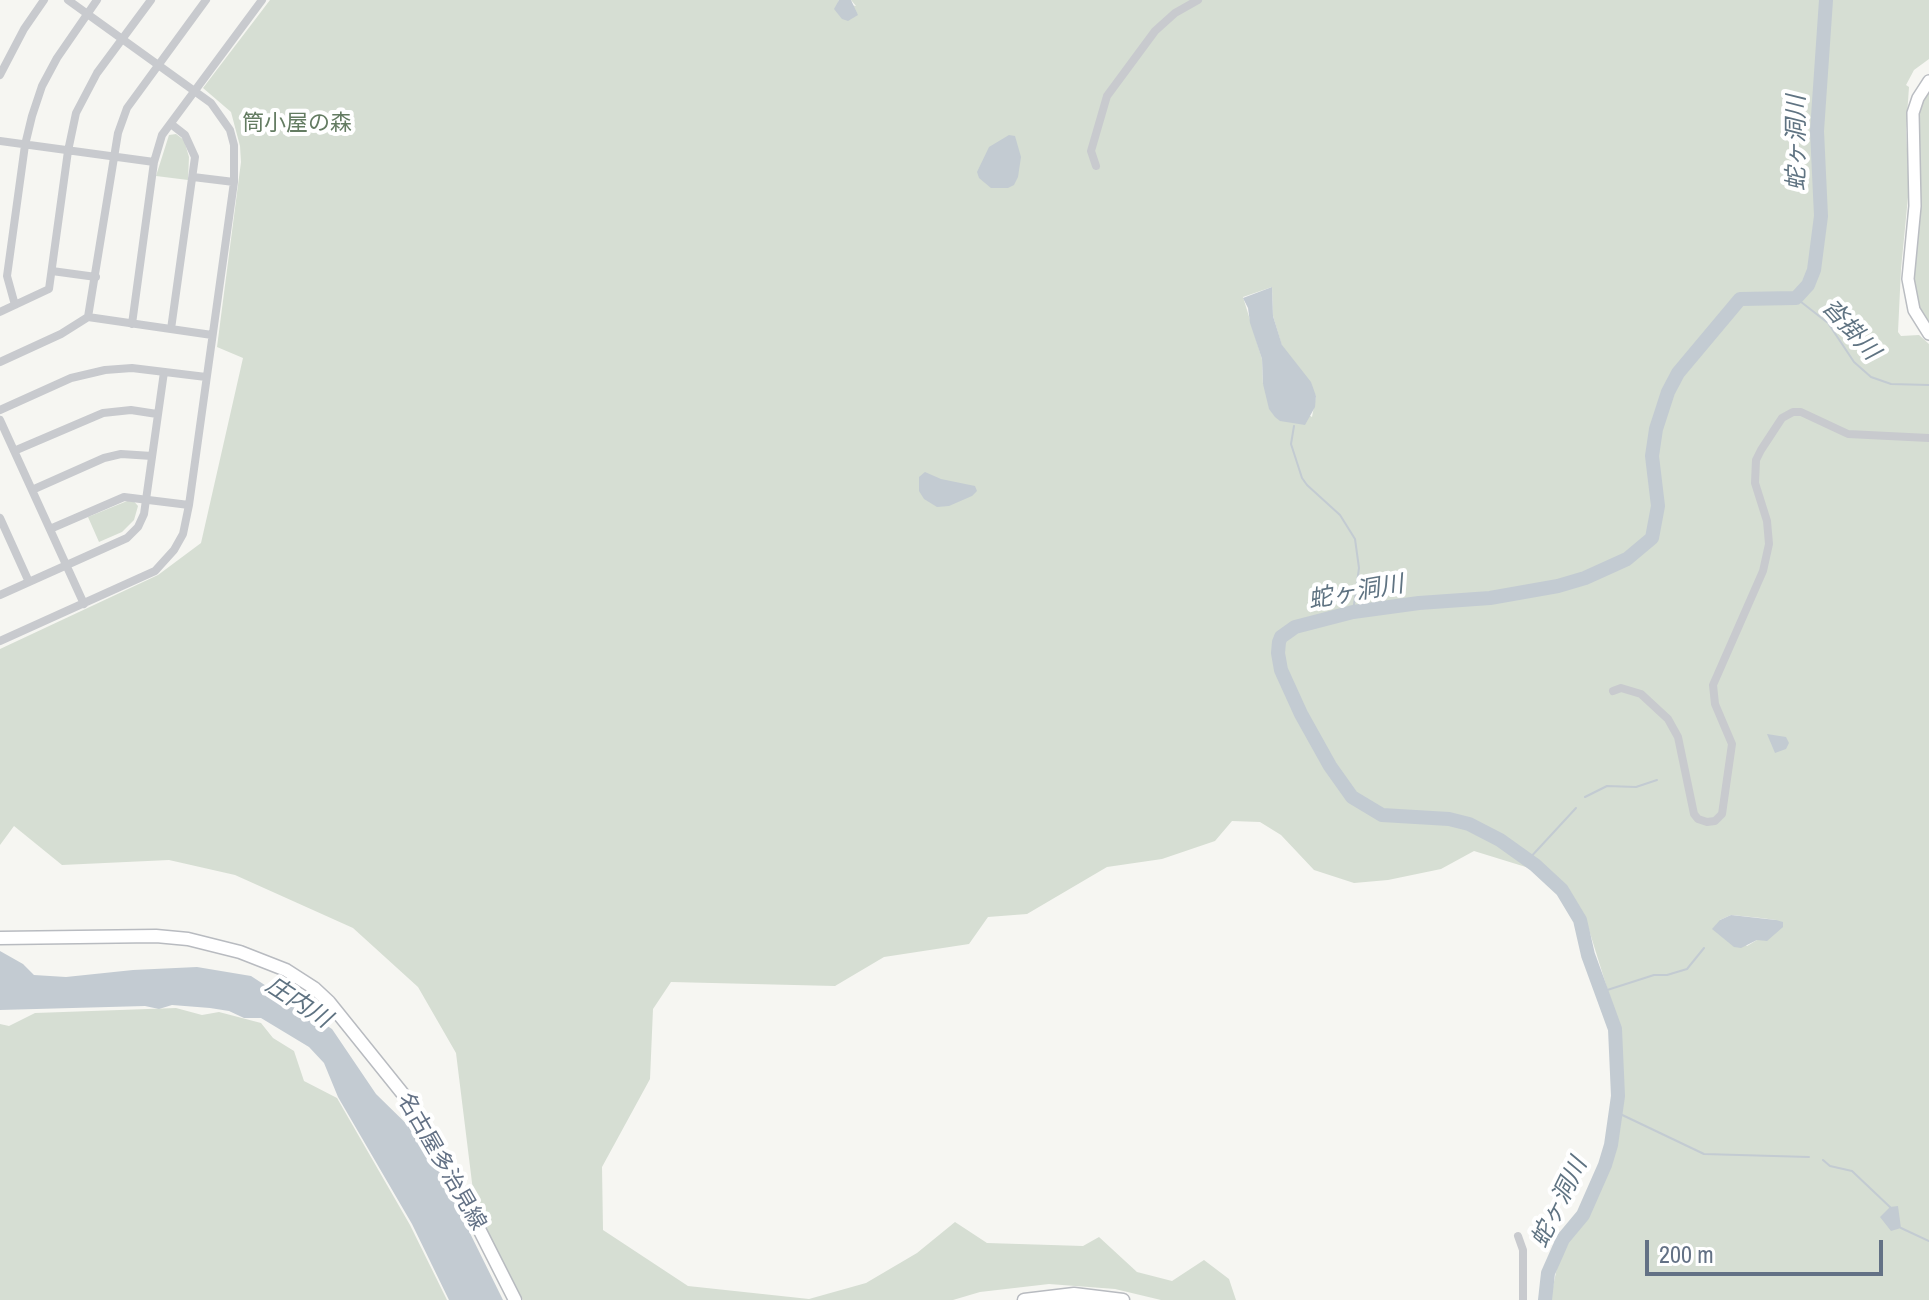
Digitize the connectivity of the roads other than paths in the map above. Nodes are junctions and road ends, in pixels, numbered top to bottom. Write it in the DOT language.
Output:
graph roads {
  1 [pos="44,0"];
  2 [pos="68,0"];
  3 [pos="97,0"];
  4 [pos="151,0"];
  5 [pos="206,0"];
  6 [pos="262,0"];
  7 [pos="1198,0"];
  8 [pos="87,14"];
  9 [pos="123,39"];
  10 [pos="158,66"];
  11 [pos="0,75"];
  12 [pos="1929,81"];
  13 [pos="195,92"];
  14 [pos="171,124"];
  15 [pos="0,141"];
  16 [pos="25,145"];
  17 [pos="68,151"];
  18 [pos="113,156"];
  19 [pos="154,162"];
  20 [pos="1096,166"];
  21 [pos="193,177"];
  22 [pos="234,182"];
  23 [pos="52,271"];
  24 [pos="96,277"];
  25 [pos="15,305"];
  26 [pos="0,312"];
  27 [pos="88,317"];
  28 [pos="132,324"];
  29 [pos="171,329"];
  30 [pos="1929,334"];
  31 [pos="212,335"];
  32 [pos="0,362"];
  33 [pos="164,372"];
  34 [pos="206,377"];
  35 [pos="0,410"];
  36 [pos="157,414"];
  37 [pos="0,420"];
  38 [pos="1929,438"];
  39 [pos="14,451"];
  40 [pos="152,456"];
  41 [pos="32,490"];
  42 [pos="146,499"];
  43 [pos="189,505"];
  44 [pos="0,518"];
  45 [pos="50,529"];
  46 [pos="66,565"];
  47 [pos="29,582"];
  48 [pos="0,595"];
  49 [pos="84,604"];
  50 [pos="0,641"];
  51 [pos="1613,691"];
  52 [pos="0,938"];
  53 [pos="1518,1236"];
  54 [pos="515,1300"];
  55 [pos="1024,1300"];
  56 [pos="1123,1300"];
  57 [pos="1523,1300"];
  1 -- 11 [label="street"];
  2 -- 8 [label="street"];
  3 -- 8 [label="street"];
  4 -- 9 [label="street"];
  5 -- 10 [label="street"];
  6 -- 13 [label="street"];
  7 -- 20 [label="street"];
  8 -- 9 [label="street"];
  8 -- 16 [label="street"];
  9 -- 10 [label="street"];
  9 -- 17 [label="street"];
  10 -- 13 [label="street"];
  10 -- 18 [label="street"];
  12 -- 30 [label="main road"];
  13 -- 14 [label="street"];
  13 -- 22 [label="street"];
  14 -- 19 [label="street"];
  14 -- 21 [label="street"];
  15 -- 16 [label="street"];
  16 -- 17 [label="street"];
  16 -- 25 [label="street"];
  17 -- 18 [label="street"];
  17 -- 23 [label="street"];
  18 -- 19 [label="street"];
  18 -- 24 [label="street"];
  19 -- 28 [label="street"];
  21 -- 22 [label="street"];
  21 -- 29 [label="street"];
  22 -- 31 [label="street"];
  23 -- 24 [label="street"];
  23 -- 25 [label="street"];
  24 -- 27 [label="street"];
  25 -- 26 [label="street"];
  27 -- 28 [label="street"];
  27 -- 32 [label="street"];
  28 -- 29 [label="street"];
  29 -- 31 [label="street"];
  31 -- 34 [label="street"];
  33 -- 34 [label="street"];
  33 -- 35 [label="street"];
  33 -- 36 [label="street"];
  34 -- 43 [label="street"];
  36 -- 39 [label="street"];
  36 -- 40 [label="street"];
  37 -- 39 [label="street"];
  38 -- 51 [label="street"];
  39 -- 41 [label="street"];
  40 -- 41 [label="street"];
  40 -- 42 [label="street"];
  41 -- 45 [label="street"];
  42 -- 43 [label="street"];
  42 -- 45 [label="street"];
  42 -- 46 [label="street"];
  43 -- 49 [label="street"];
  44 -- 47 [label="street"];
  45 -- 46 [label="street"];
  46 -- 47 [label="street"];
  46 -- 49 [label="street"];
  47 -- 48 [label="street"];
  49 -- 50 [label="street"];
  52 -- 54 [label="main road, 名古屋多治見線"];
  53 -- 57 [label="street"];
  55 -- 56 [label="main road"];
}
